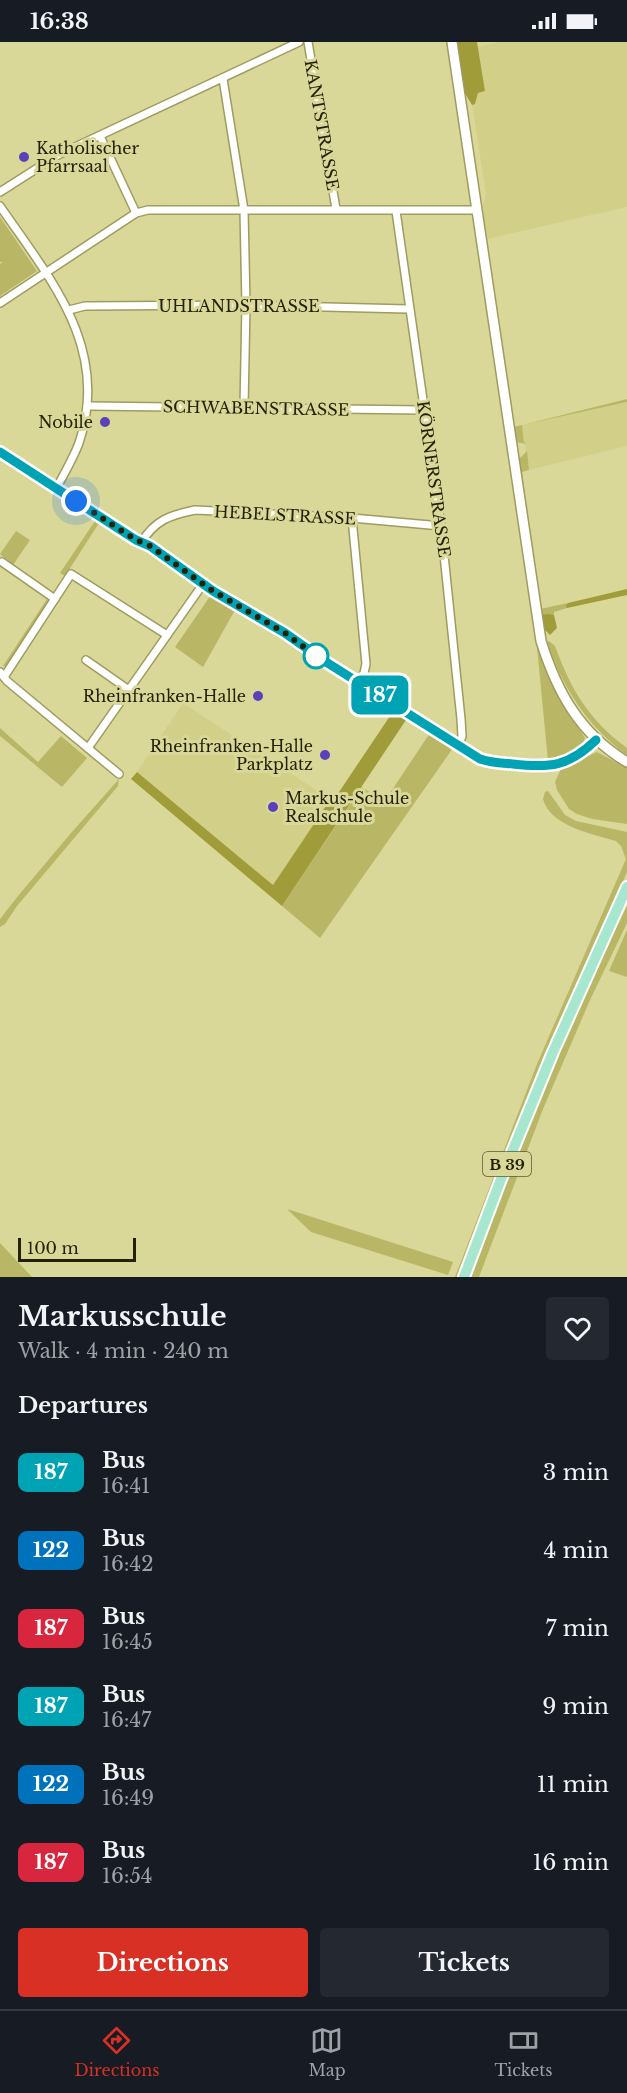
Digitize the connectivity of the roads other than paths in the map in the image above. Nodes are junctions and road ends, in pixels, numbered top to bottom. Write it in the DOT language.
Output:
graph roads {
  1 [pos="299,42"];
  2 [pos="308,42"];
  3 [pos="452,42"];
  4 [pos="223,79"];
  5 [pos="100,135"];
  6 [pos="0,192"];
  7 [pos="0,206"];
  8 [pos="336,209"];
  9 [pos="244,210"];
  10 [pos="476,210"];
  11 [pos="396,211"];
  12 [pos="136,213"];
  13 [pos="46,273"];
  14 [pos="0,303"];
  15 [pos="246,305"];
  16 [pos="408,309"];
  17 [pos="69,310"];
  18 [pos="87,406"];
  19 [pos="244,407"];
  20 [pos="425,410"];
  21 [pos="0,452"];
  22 [pos="56,489"];
  23 [pos="352,518"];
  24 [pos="441,526"];
  25 [pos="141,543"];
  26 [pos="2,562"];
  27 [pos="203,584"];
  28 [pos="55,599"];
  29 [pos="167,635"];
  30 [pos="86,660"];
  31 [pos="2,675"];
  32 [pos="359,682"];
  33 [pos="129,690"];
  34 [pos="596,740"];
  35 [pos="458,747"];
  36 [pos="88,748"];
  37 [pos="627,762"];
  38 [pos="119,774"];
  39 [pos="627,887"];
  40 [pos="464,1277"];
  1 -- 4 [label="street"];
  2 -- 8 [label="street, KANTSTRASSE"];
  3 -- 10 [label="street"];
  4 -- 5 [label="street"];
  4 -- 9 [label="street"];
  5 -- 6 [label="street"];
  5 -- 12 [label="street"];
  7 -- 13 [label="street"];
  8 -- 9 [label="street"];
  8 -- 11 [label="street"];
  9 -- 12 [label="street"];
  9 -- 15 [label="street"];
  10 -- 11 [label="street"];
  10 -- 34 [label="street"];
  11 -- 16 [label="street, KÖRNERSTRASSE"];
  12 -- 13 [label="street"];
  13 -- 14 [label="street"];
  13 -- 17 [label="street"];
  15 -- 16 [label="street, UHLANDSTRASSE"];
  15 -- 17 [label="street, UHLANDSTRASSE"];
  15 -- 19 [label="street"];
  16 -- 20 [label="street, KÖRNERSTRASSE"];
  17 -- 18 [label="street"];
  18 -- 19 [label="street, SCHWABENSTRASSE"];
  18 -- 22 [label="street"];
  19 -- 20 [label="street, SCHWABENSTRASSE"];
  20 -- 24 [label="street, KÖRNERSTRASSE"];
  21 -- 22 [label="street"];
  22 -- 25 [label="street"];
  23 -- 24 [label="street, HEBELSTRASSE"];
  23 -- 25 [label="street, HEBELSTRASSE"];
  23 -- 32 [label="street"];
  24 -- 35 [label="street, KÖRNERSTRASSE"];
  25 -- 27 [label="street"];
  26 -- 28 [label="street"];
  27 -- 29 [label="street"];
  27 -- 32 [label="street"];
  28 -- 29 [label="street"];
  28 -- 31 [label="street"];
  29 -- 33 [label="street"];
  30 -- 33 [label="street"];
  31 -- 36 [label="street"];
  32 -- 35 [label="street"];
  33 -- 36 [label="street"];
  34 -- 35 [label="street"];
  34 -- 37 [label="street"];
  36 -- 38 [label="street"];
  39 -- 40 [label="main road, B 39"];
}
